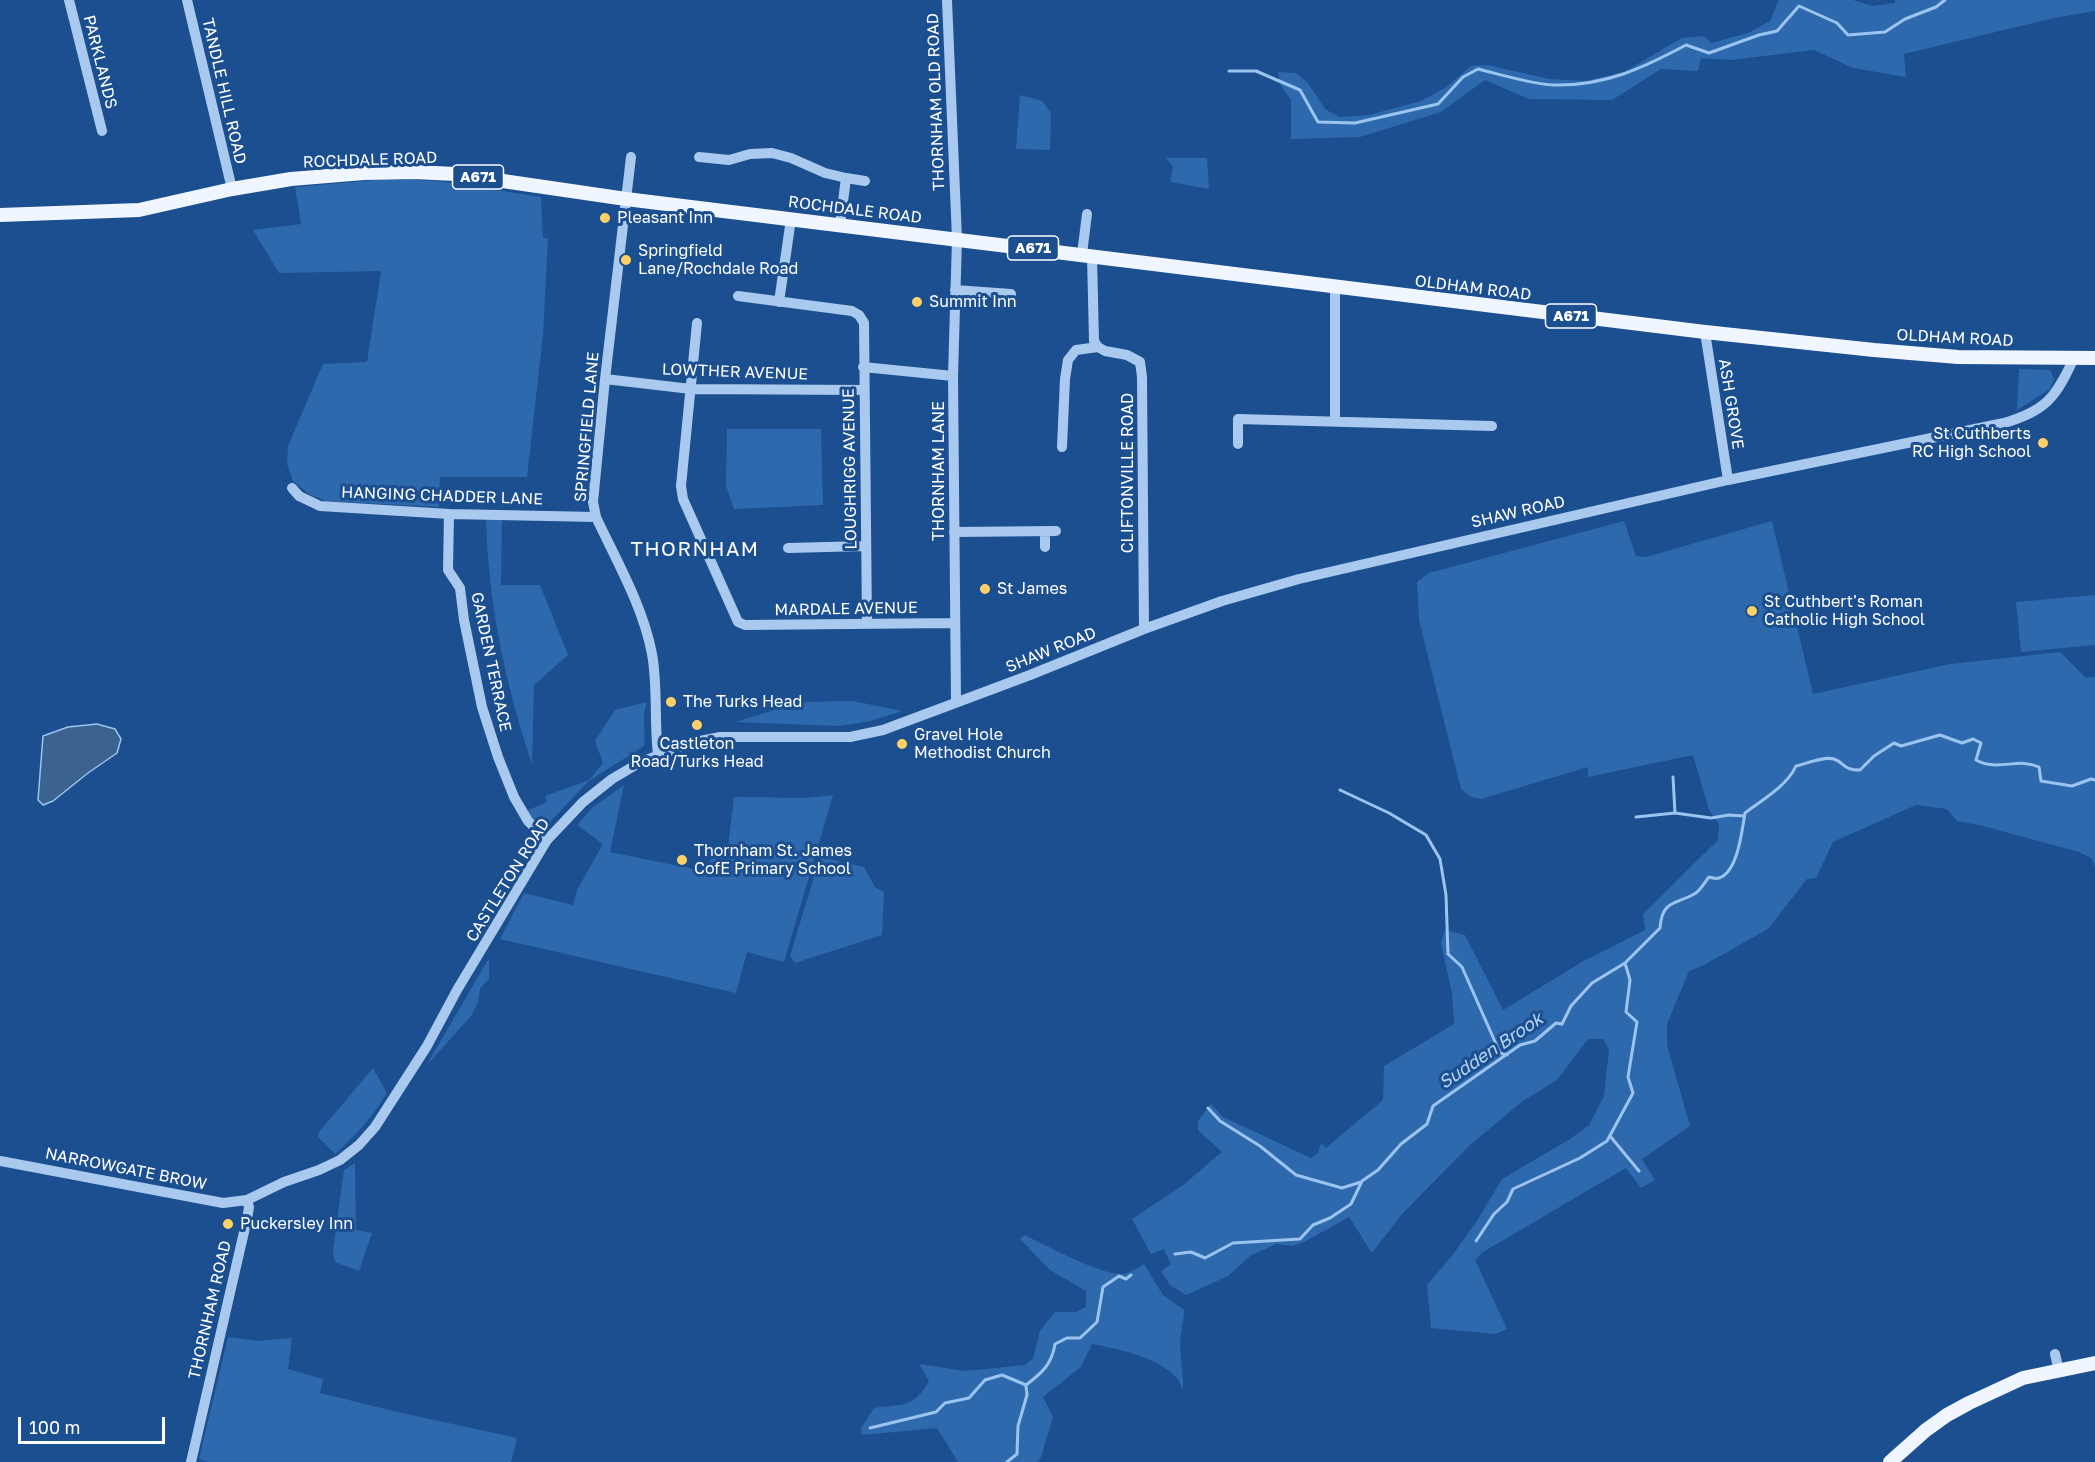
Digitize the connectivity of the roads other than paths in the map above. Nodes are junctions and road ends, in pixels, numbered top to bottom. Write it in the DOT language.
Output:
graph roads {
  1 [pos="69,0"];
  2 [pos="187,0"];
  3 [pos="947,0"];
  4 [pos="102,131"];
  5 [pos="631,157"];
  6 [pos="699,157"];
  7 [pos="846,178"];
  8 [pos="865,181"];
  9 [pos="232,189"];
  10 [pos="626,199"];
  11 [pos="1087,214"];
  12 [pos="0,215"];
  13 [pos="791,219"];
  14 [pos="840,225"];
  15 [pos="957,239"];
  16 [pos="1087,255"];
  17 [pos="1335,287"];
  18 [pos="955,290"];
  19 [pos="1011,294"];
  20 [pos="738,296"];
  21 [pos="779,302"];
  22 [pos="697,323"];
  23 [pos="1705,332"];
  24 [pos="1098,347"];
  25 [pos="2074,358"];
  26 [pos="2095,358"];
  27 [pos="864,367"];
  28 [pos="953,376"];
  29 [pos="605,379"];
  30 [pos="691,388"];
  31 [pos="864,390"];
  32 [pos="1335,421"];
  33 [pos="1491,426"];
  34 [pos="1238,444"];
  35 [pos="1062,447"];
  36 [pos="1728,480"];
  37 [pos="292,488"];
  38 [pos="449,514"];
  39 [pos="596,517"];
  40 [pos="954,532"];
  41 [pos="866,546"];
  42 [pos="1045,547"];
  43 [pos="788,548"];
  44 [pos="955,623"];
  45 [pos="867,624"];
  46 [pos="1144,629"];
  47 [pos="956,702"];
  48 [pos="658,755"];
  49 [pos="547,840"];
  50 [pos="0,1161"];
  51 [pos="246,1200"];
  52 [pos="2055,1354"];
  53 [pos="2095,1363"];
  54 [pos="2059,1371"];
  55 [pos="191,1462"];
  56 [pos="1890,1462"];
  1 -- 4 [label="street, PARKLANDS"];
  2 -- 9 [label="street, TANDLE HILL ROAD"];
  3 -- 15 [label="street, THORNHAM OLD ROAD"];
  5 -- 10 [label="street, SPRINGFIELD LANE"];
  6 -- 7 [label="street"];
  7 -- 8 [label="street"];
  7 -- 14 [label="street"];
  9 -- 10 [label="main road, ROCHDALE ROAD / A671"];
  9 -- 12 [label="main road, ROCHDALE ROAD / A671"];
  10 -- 13 [label="main road, ROCHDALE ROAD / A671"];
  10 -- 29 [label="street, SPRINGFIELD LANE"];
  11 -- 16 [label="street"];
  13 -- 14 [label="main road, ROCHDALE ROAD / A671"];
  13 -- 21 [label="street"];
  14 -- 15 [label="main road, ROCHDALE ROAD / A671"];
  15 -- 16 [label="main road, OLDHAM ROAD / A671"];
  15 -- 18 [label="street, THORNHAM LANE"];
  16 -- 17 [label="main road, OLDHAM ROAD / A671"];
  16 -- 24 [label="street"];
  17 -- 23 [label="main road, OLDHAM ROAD / A671"];
  17 -- 32 [label="street"];
  18 -- 19 [label="street"];
  18 -- 28 [label="street, THORNHAM LANE"];
  20 -- 21 [label="street"];
  21 -- 27 [label="street, LOUGHRIGG AVENUE"];
  22 -- 30 [label="street"];
  23 -- 25 [label="main road, OLDHAM ROAD / A671"];
  23 -- 36 [label="street, ASH GROVE"];
  24 -- 35 [label="street"];
  24 -- 46 [label="street, CLIFTONVILLE ROAD"];
  25 -- 26 [label="main road, OLDHAM ROAD / A671"];
  25 -- 36 [label="street, SHAW ROAD"];
  27 -- 28 [label="street"];
  27 -- 31 [label="street, LOUGHRIGG AVENUE"];
  28 -- 40 [label="street, THORNHAM LANE"];
  29 -- 30 [label="street, LOWTHER AVENUE"];
  29 -- 39 [label="street, SPRINGFIELD LANE"];
  30 -- 31 [label="street, LOWTHER AVENUE"];
  30 -- 45 [label="street, MARDALE AVENUE"];
  31 -- 41 [label="street, LOUGHRIGG AVENUE"];
  32 -- 33 [label="street"];
  32 -- 34 [label="street"];
  36 -- 46 [label="street, SHAW ROAD"];
  37 -- 38 [label="street, HANGING CHADDER LANE"];
  38 -- 39 [label="street, HANGING CHADDER LANE"];
  38 -- 49 [label="street, GARDEN TERRACE"];
  39 -- 48 [label="street, SPRINGFIELD LANE"];
  40 -- 42 [label="street"];
  40 -- 44 [label="street, THORNHAM LANE"];
  41 -- 43 [label="street"];
  41 -- 45 [label="street, LOUGHRIGG AVENUE"];
  44 -- 45 [label="street, MARDALE AVENUE"];
  44 -- 47 [label="street, THORNHAM LANE"];
  46 -- 47 [label="street, SHAW ROAD"];
  47 -- 48 [label="street, CASTLETON ROAD"];
  48 -- 49 [label="street, CASTLETON ROAD"];
  49 -- 51 [label="street, CASTLETON ROAD"];
  50 -- 51 [label="street, NARROWGATE BROW"];
  51 -- 55 [label="street, THORNHAM ROAD"];
  52 -- 54 [label="street"];
  53 -- 54 [label="main road"];
  54 -- 56 [label="main road"];
}
